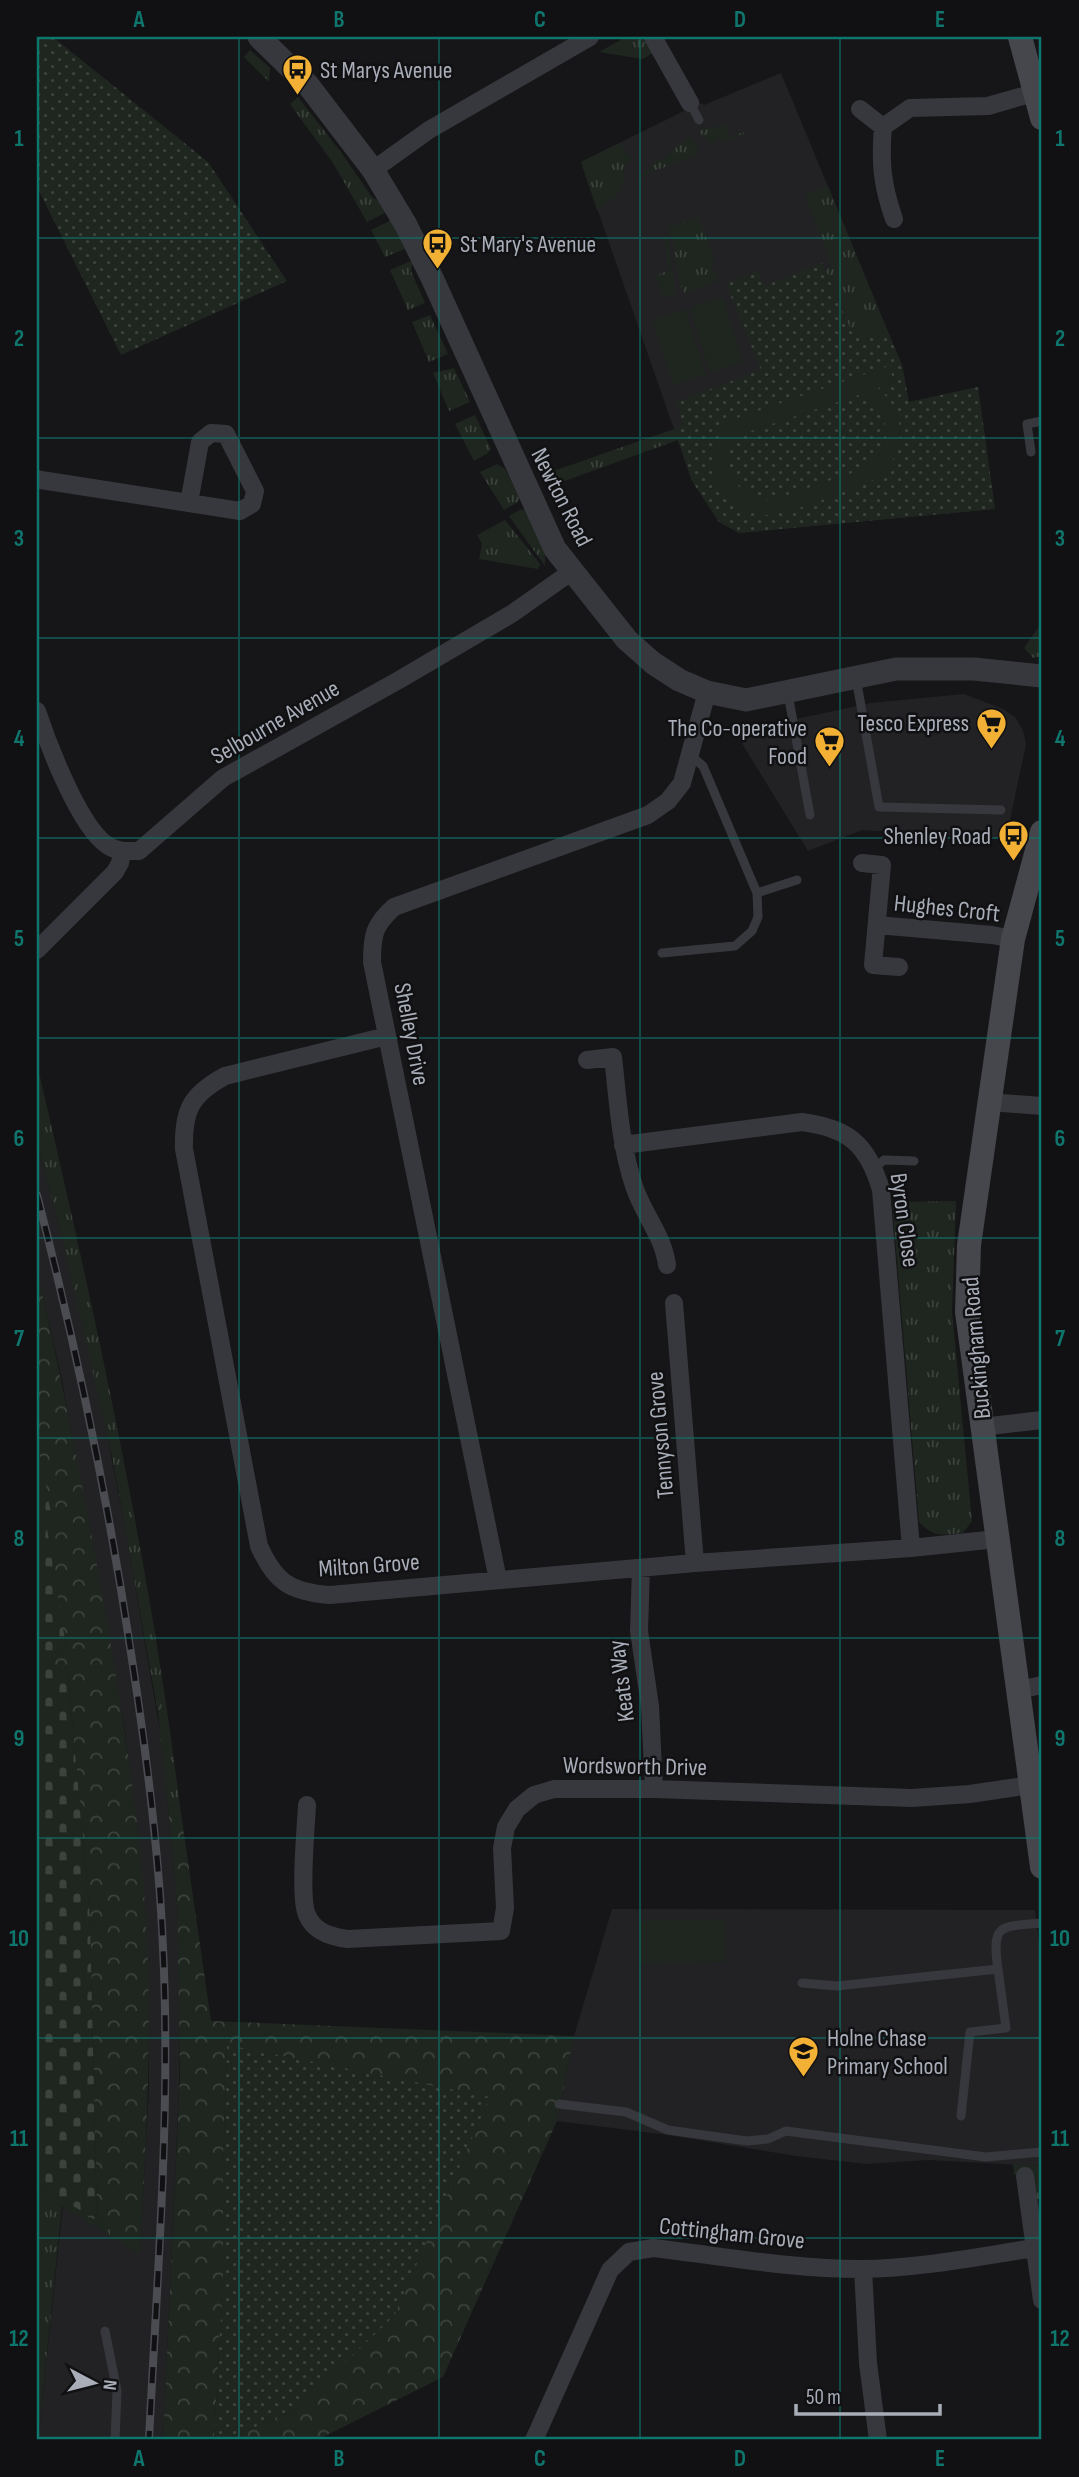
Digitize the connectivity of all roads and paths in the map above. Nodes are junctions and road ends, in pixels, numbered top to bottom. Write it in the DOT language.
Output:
graph roads {
  1 [pos="259,37"];
  2 [pos="590,37"];
  3 [pos="653,37"];
  4 [pos="1020,37"];
  5 [pos="1037,92"];
  6 [pos="690,103"];
  7 [pos="860,109"];
  8 [pos="1042,118"];
  9 [pos="699,120"];
  10 [pos="883,127"];
  11 [pos="373,170"];
  12 [pos="894,219"];
  13 [pos="1042,421"];
  14 [pos="1031,452"];
  15 [pos="37,480"];
  16 [pos="189,503"];
  17 [pos="571,572"];
  18 [pos="856,676"];
  19 [pos="1042,676"];
  20 [pos="707,692"];
  21 [pos="788,692"];
  22 [pos="37,711"];
  23 [pos="691,756"];
  24 [pos="1001,810"];
  25 [pos="810,815"];
  26 [pos="1042,832"];
  27 [pos="122,852"];
  28 [pos="862,863"];
  29 [pos="797,880"];
  30 [pos="757,893"];
  31 [pos="877,925"];
  32 [pos="1013,939"];
  33 [pos="37,950"];
  34 [pos="662,953"];
  35 [pos="899,967"];
  36 [pos="387,1036"];
  37 [pos="587,1060"];
  38 [pos="989,1102"];
  39 [pos="1042,1106"];
  40 [pos="623,1145"];
  41 [pos="914,1161"];
  42 [pos="874,1168"];
  43 [pos="667,1265"];
  44 [pos="674,1303"];
  45 [pos="1042,1420"];
  46 [pos="982,1427"];
  47 [pos="998,1539"];
  48 [pos="911,1548"];
  49 [pos="695,1563"];
  50 [pos="641,1568"];
  51 [pos="498,1580"];
  52 [pos="1030,1687"];
  53 [pos="1030,1785"];
  54 [pos="654,1789"];
  55 [pos="307,1805"];
  56 [pos="1042,1867"];
  57 [pos="1042,1923"];
  58 [pos="998,1969"];
  59 [pos="802,1983"];
  60 [pos="559,2104"];
  61 [pos="961,2116"];
  62 [pos="1042,2152"];
  63 [pos="1025,2176"];
  64 [pos="1039,2247"];
  65 [pos="863,2269"];
  66 [pos="1042,2300"];
  67 [pos="105,2330"];
  68 [pos="536,2439"];
  69 [pos="114,2440"];
  70 [pos="878,2440"];
  1 -- 11 [label="street, Newton Road"];
  2 -- 11 [label="street"];
  3 -- 6 [label="street"];
  4 -- 5 [label="main road"];
  5 -- 8 [label="main road"];
  5 -- 10 [label="street"];
  6 -- 9 [label="lane"];
  7 -- 10 [label="street"];
  10 -- 12 [label="street"];
  11 -- 17 [label="street, Newton Road"];
  13 -- 14 [label="lane"];
  15 -- 16 [label="street"];
  16 -- 16 [label="street"];
  17 -- 20 [label="street, Newton Road"];
  17 -- 27 [label="street, Selbourne Avenue"];
  18 -- 19 [label="street, Newton Road"];
  18 -- 21 [label="street, Newton Road"];
  18 -- 24 [label="lane"];
  20 -- 21 [label="street, Newton Road"];
  20 -- 23 [label="street, Shelley Drive"];
  21 -- 25 [label="lane"];
  22 -- 27 [label="street"];
  23 -- 30 [label="lane"];
  23 -- 36 [label="street, Shelley Drive"];
  26 -- 32 [label="main road, Buckingham Road"];
  27 -- 33 [label="street"];
  28 -- 31 [label="street, Hughes Croft"];
  29 -- 30 [label="lane"];
  30 -- 34 [label="lane"];
  31 -- 32 [label="street, Hughes Croft"];
  31 -- 35 [label="street, Hughes Croft"];
  32 -- 38 [label="main road, Buckingham Road"];
  36 -- 51 [label="street, Shelley Drive"];
  36 -- 51 [label="street, Milton Grove"];
  37 -- 40 [label="street"];
  38 -- 39 [label="street"];
  38 -- 46 [label="main road, Buckingham Road"];
  40 -- 42 [label="street, Byron Close"];
  40 -- 43 [label="street"];
  41 -- 42 [label="lane"];
  42 -- 48 [label="street, Byron Close"];
  44 -- 49 [label="street, Tennyson Grove"];
  45 -- 46 [label="street"];
  46 -- 47 [label="main road, Buckingham Road"];
  47 -- 48 [label="street, Milton Grove"];
  47 -- 52 [label="main road, Buckingham Road"];
  48 -- 49 [label="street, Milton Grove"];
  49 -- 50 [label="street, Milton Grove"];
  50 -- 51 [label="street, Milton Grove"];
  50 -- 54 [label="street, Keats Way"];
  52 -- 53 [label="main road, Buckingham Road"];
  53 -- 54 [label="street, Wordsworth Drive"];
  53 -- 56 [label="main road, Buckingham Road"];
  54 -- 55 [label="street, Wordsworth Drive"];
  57 -- 58 [label="lane"];
  58 -- 59 [label="lane"];
  58 -- 61 [label="lane"];
  60 -- 62 [label="lane"];
  63 -- 64 [label="street"];
  64 -- 65 [label="street, Cottingham Grove"];
  64 -- 66 [label="street"];
  65 -- 68 [label="street, Cottingham Grove"];
  65 -- 70 [label="street"];
  67 -- 69 [label="lane"];
}
